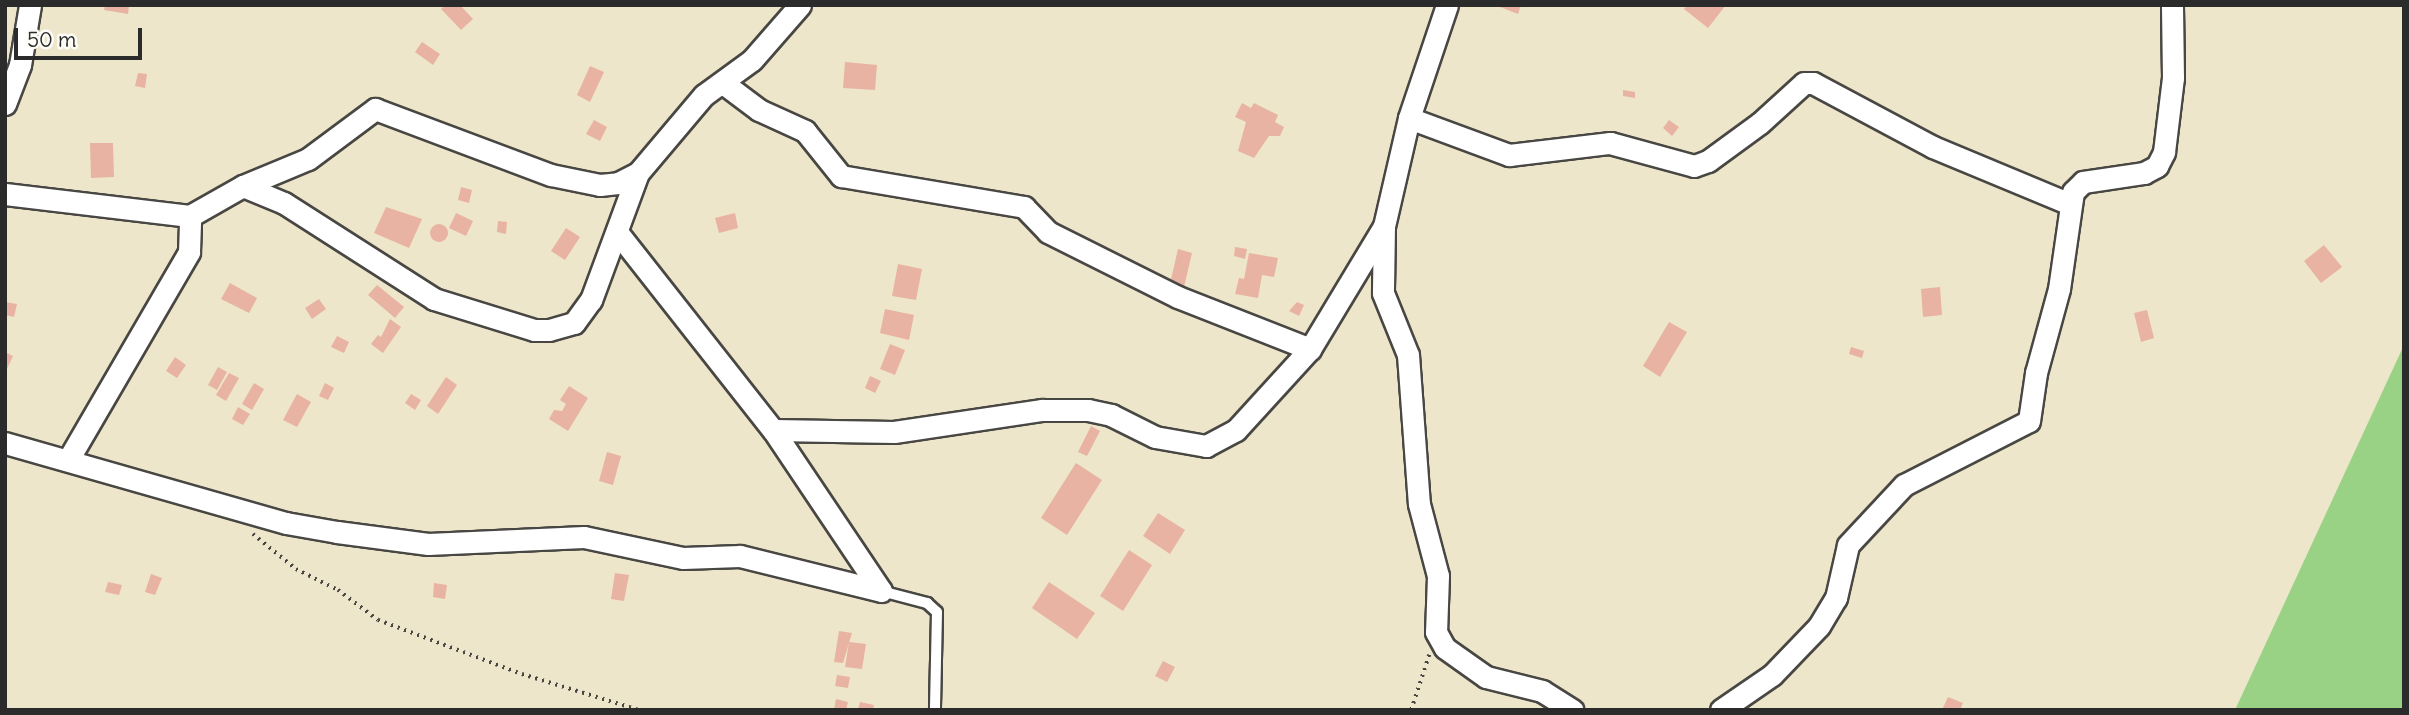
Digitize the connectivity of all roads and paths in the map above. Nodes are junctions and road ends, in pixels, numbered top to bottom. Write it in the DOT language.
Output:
graph roads {
  1 [pos="30,5"];
  2 [pos="1447,5"];
  3 [pos="2172,5"];
  4 [pos="796,7"];
  5 [pos="723,83"];
  6 [pos="5,104"];
  7 [pos="1409,118"];
  8 [pos="638,173"];
  9 [pos="243,186"];
  10 [pos="5,194"];
  11 [pos="2070,204"];
  12 [pos="190,216"];
  13 [pos="1384,226"];
  14 [pos="617,232"];
  15 [pos="1310,349"];
  16 [pos="773,430"];
  17 [pos="5,443"];
  18 [pos="68,460"];
  19 [pos="248,530"];
  20 [pos="881,592"];
  21 [pos="1436,632"];
  22 [pos="639,710"];
  23 [pos="935,710"];
  24 [pos="1412,710"];
  25 [pos="1572,710"];
  26 [pos="1721,710"];
  1 -- 6 [label="street"];
  2 -- 7 [label="street"];
  3 -- 11 [label="street"];
  4 -- 5 [label="street"];
  5 -- 8 [label="street"];
  5 -- 15 [label="street"];
  7 -- 11 [label="street"];
  7 -- 13 [label="street"];
  8 -- 9 [label="street"];
  8 -- 14 [label="street"];
  9 -- 12 [label="street"];
  9 -- 14 [label="street"];
  10 -- 12 [label="street"];
  11 -- 26 [label="street"];
  12 -- 18 [label="street"];
  13 -- 15 [label="street"];
  13 -- 21 [label="street"];
  14 -- 16 [label="street"];
  15 -- 16 [label="street"];
  16 -- 20 [label="street"];
  17 -- 18 [label="street"];
  18 -- 20 [label="street"];
  19 -- 22 [label="path"];
  20 -- 23 [label="lane"];
  21 -- 24 [label="path"];
  21 -- 25 [label="street"];
}
